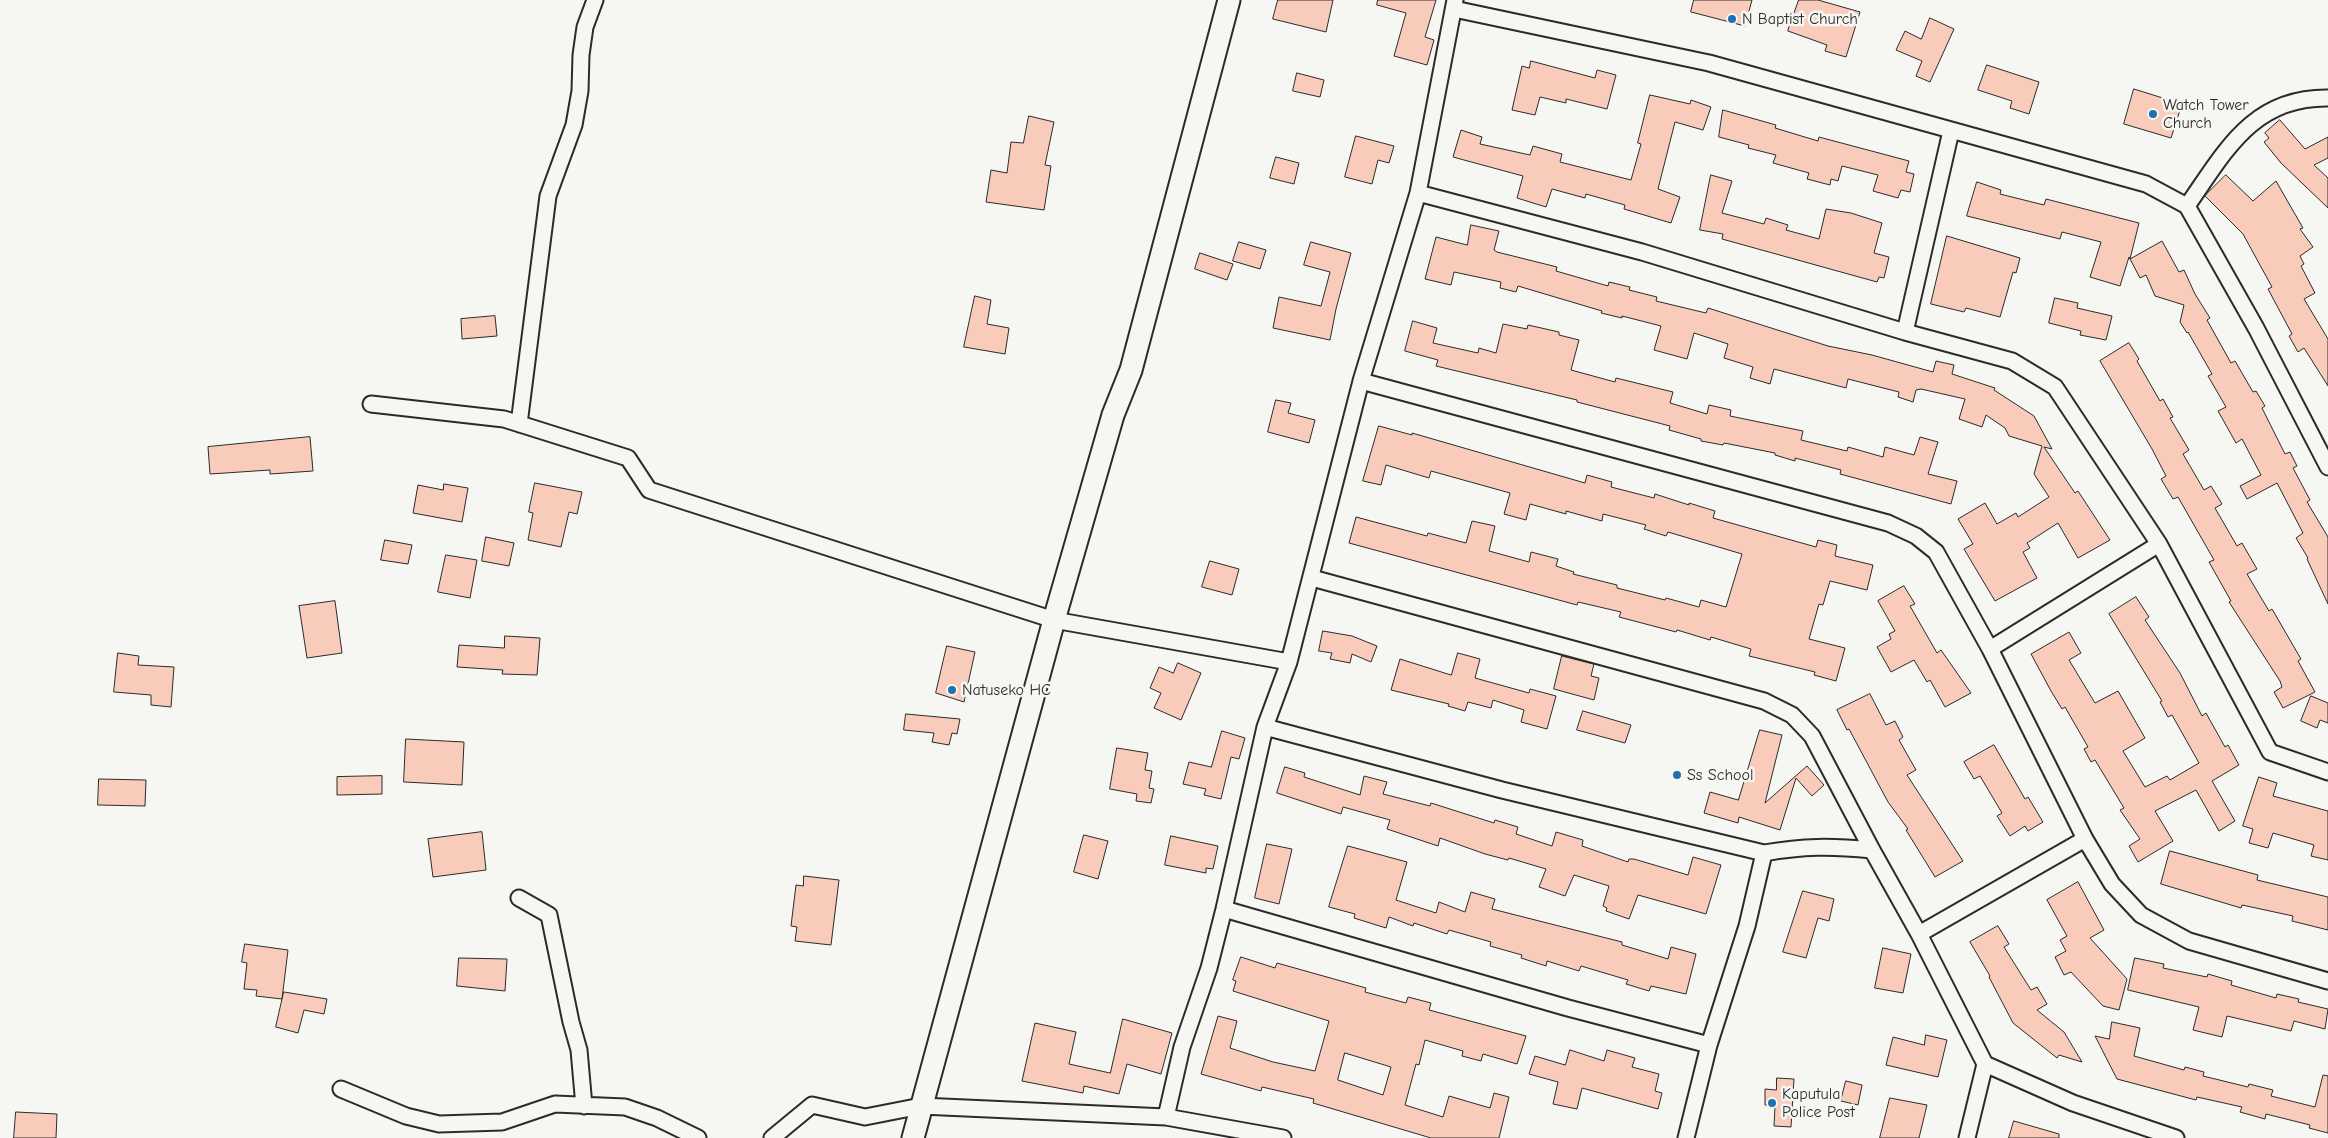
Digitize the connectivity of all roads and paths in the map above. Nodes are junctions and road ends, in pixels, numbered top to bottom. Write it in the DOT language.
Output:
graph roads {
  1 [pos="595,0"];
  2 [pos="1229,0"];
  3 [pos="1455,4"];
  4 [pos="2328,98"];
  5 [pos="1951,131"];
  6 [pos="1418,193"];
  7 [pos="2187,206"];
  8 [pos="1905,332"];
  9 [pos="1361,381"];
  10 [pos="371,404"];
  11 [pos="520,424"];
  12 [pos="2328,467"];
  13 [pos="2159,544"];
  14 [pos="1312,578"];
  15 [pos="1054,620"];
  16 [pos="1990,649"];
  17 [pos="1289,662"];
  18 [pos="1265,727"];
  19 [pos="2328,772"];
  20 [pos="2085,839"];
  21 [pos="1872,850"];
  22 [pos="1764,853"];
  23 [pos="519,898"];
  24 [pos="1224,909"];
  25 [pos="1919,934"];
  26 [pos="2328,981"];
  27 [pos="1709,1044"];
  28 [pos="1984,1064"];
  29 [pos="341,1089"];
  30 [pos="584,1106"];
  31 [pos="922,1106"];
  32 [pos="1166,1118"];
  33 [pos="698,1138"];
  34 [pos="772,1138"];
  35 [pos="913,1138"];
  36 [pos="1283,1138"];
  37 [pos="1686,1138"];
  38 [pos="1967,1138"];
  39 [pos="2176,1138"];
  1 -- 11 [label="street"];
  2 -- 15 [label="street"];
  3 -- 5 [label="street"];
  3 -- 6 [label="street"];
  4 -- 7 [label="street"];
  5 -- 7 [label="street"];
  5 -- 8 [label="street"];
  6 -- 8 [label="street"];
  6 -- 9 [label="street"];
  7 -- 12 [label="street"];
  8 -- 13 [label="street"];
  9 -- 14 [label="street"];
  9 -- 16 [label="street"];
  10 -- 11 [label="street"];
  11 -- 15 [label="street"];
  13 -- 16 [label="street"];
  13 -- 19 [label="street"];
  14 -- 17 [label="street"];
  14 -- 21 [label="street"];
  15 -- 17 [label="street"];
  15 -- 31 [label="street"];
  16 -- 20 [label="street"];
  17 -- 18 [label="street"];
  18 -- 22 [label="street"];
  18 -- 24 [label="street"];
  20 -- 25 [label="street"];
  20 -- 26 [label="street"];
  21 -- 22 [label="street"];
  21 -- 25 [label="street"];
  22 -- 27 [label="street"];
  23 -- 30 [label="street"];
  24 -- 27 [label="street"];
  24 -- 32 [label="street"];
  25 -- 28 [label="street"];
  27 -- 37 [label="street"];
  28 -- 38 [label="street"];
  28 -- 39 [label="street"];
  29 -- 30 [label="street"];
  30 -- 33 [label="street"];
  31 -- 32 [label="street"];
  31 -- 34 [label="street"];
  31 -- 35 [label="street"];
  32 -- 36 [label="street"];
}
